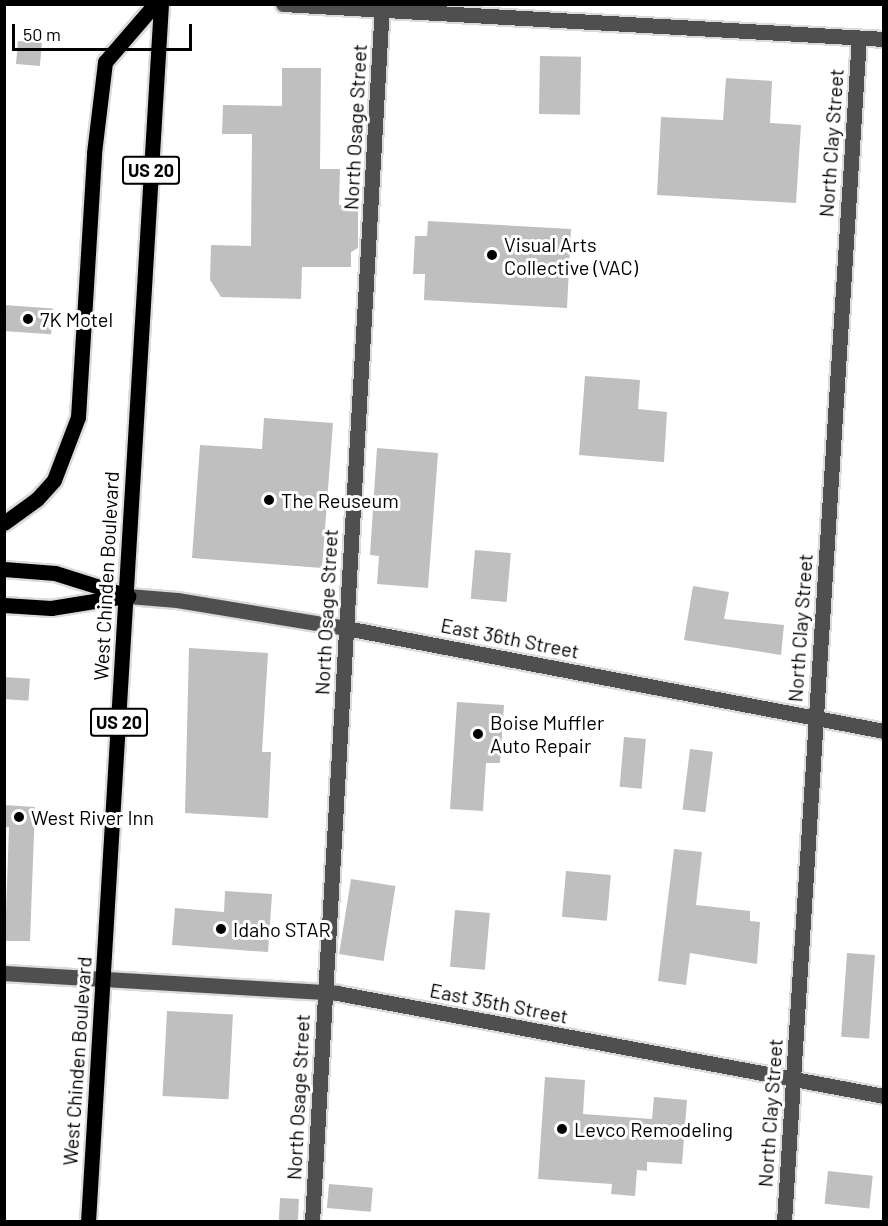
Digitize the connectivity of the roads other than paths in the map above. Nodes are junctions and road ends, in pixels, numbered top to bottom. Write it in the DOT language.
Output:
graph roads {
  1 [pos="155,4"];
  2 [pos="161,4"];
  3 [pos="283,4"];
  4 [pos="382,8"];
  5 [pos="859,38"];
  6 [pos="884,39"];
  7 [pos="4,523"];
  8 [pos="4,569"];
  9 [pos="128,596"];
  10 [pos="4,605"];
  11 [pos="346,628"];
  12 [pos="816,718"];
  13 [pos="884,731"];
  14 [pos="4,973"];
  15 [pos="104,980"];
  16 [pos="325,992"];
  17 [pos="793,1080"];
  18 [pos="884,1096"];
  19 [pos="88,1221"];
  20 [pos="312,1221"];
  21 [pos="784,1221"];
  1 -- 7 [label="main road"];
  2 -- 9 [label="main road, West Chinden Boulevard / US 20"];
  3 -- 4 [label="street"];
  4 -- 5 [label="street"];
  4 -- 11 [label="street, North Osage Street"];
  5 -- 6 [label="street"];
  5 -- 12 [label="street, North Clay Street"];
  8 -- 9 [label="main road"];
  9 -- 10 [label="main road"];
  9 -- 11 [label="street, East 36th Street"];
  9 -- 15 [label="main road, West Chinden Boulevard / US 20"];
  11 -- 12 [label="street, East 36th Street"];
  11 -- 16 [label="street, North Osage Street"];
  12 -- 13 [label="street, East 36th Street"];
  12 -- 17 [label="street, North Clay Street"];
  14 -- 15 [label="street, East 35th Street"];
  15 -- 16 [label="street, East 35th Street"];
  15 -- 19 [label="main road, West Chinden Boulevard / US 20"];
  16 -- 17 [label="street, East 35th Street"];
  16 -- 20 [label="street, North Osage Street"];
  17 -- 18 [label="street, East 35th Street"];
  17 -- 21 [label="street, North Clay Street"];
}
